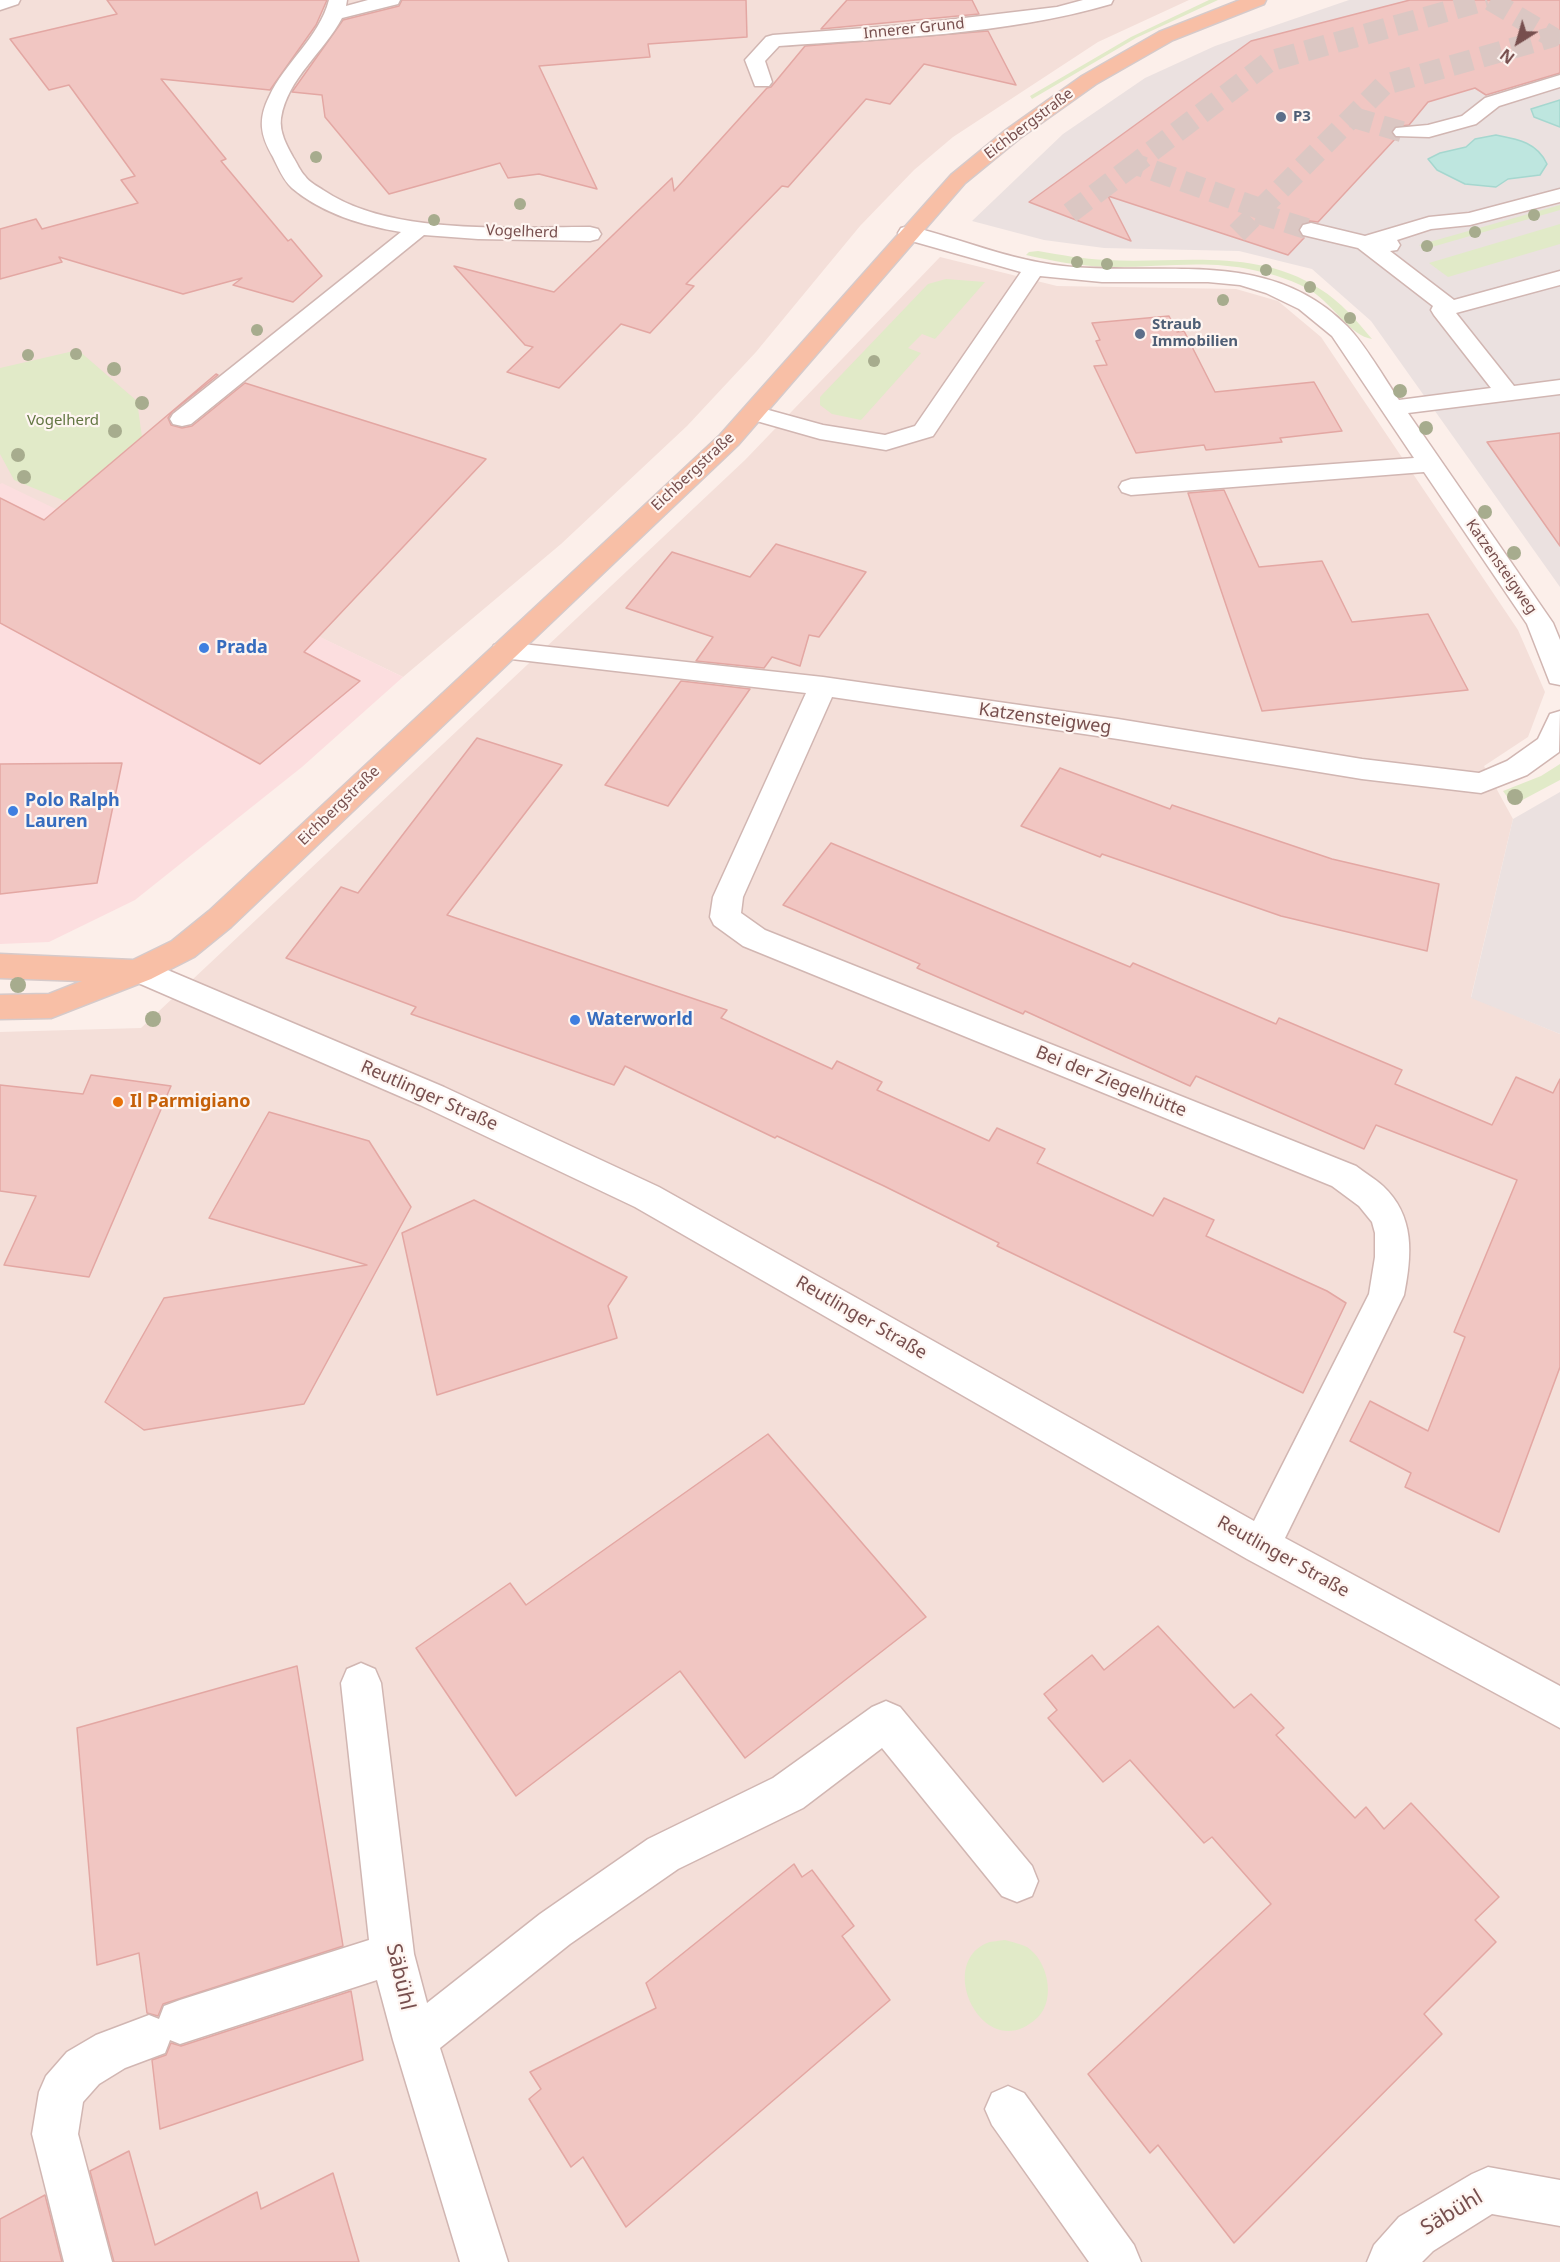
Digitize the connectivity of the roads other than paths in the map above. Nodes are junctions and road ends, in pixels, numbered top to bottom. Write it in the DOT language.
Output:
graph roads {
  1 [pos="10,0"];
  2 [pos="391,0"];
  3 [pos="1104,0"];
  4 [pos="1257,0"];
  5 [pos="0,4"];
  6 [pos="337,7"];
  7 [pos="1560,81"];
  8 [pos="762,82"];
  9 [pos="1403,132"];
  10 [pos="1560,195"];
  11 [pos="1470,219"];
  12 [pos="418,229"];
  13 [pos="1311,230"];
  14 [pos="909,233"];
  15 [pos="590,234"];
  16 [pos="1366,243"];
  17 [pos="1394,245"];
  18 [pos="1034,269"];
  19 [pos="1560,278"];
  20 [pos="1459,306"];
  21 [pos="1560,387"];
  22 [pos="1508,394"];
  23 [pos="1393,408"];
  24 [pos="754,413"];
  25 [pos="182,419"];
  26 [pos="1430,464"];
  27 [pos="1131,487"];
  28 [pos="504,651"];
  29 [pos="1560,676"];
  30 [pos="823,686"];
  31 [pos="1560,721"];
  32 [pos="0,966"];
  33 [pos="140,971"];
  34 [pos="0,1007"];
  35 [pos="1261,1545"];
  36 [pos="361,1683"];
  37 [pos="1560,1708"];
  38 [pos="1017,1881"];
  39 [pos="392,1954"];
  40 [pos="415,2040"];
  41 [pos="1008,2109"];
  42 [pos="1560,2202"];
  43 [pos="88,2262"];
  44 [pos="484,2262"];
  45 [pos="1117,2262"];
  46 [pos="1391,2262"];
  1 -- 5 [label="street"];
  2 -- 6 [label="street"];
  3 -- 8 [label="street, Innerer Grund"];
  4 -- 14 [label="main road, Eichbergstraße"];
  6 -- 12 [label="street, Vogelherd"];
  7 -- 9 [label="street"];
  10 -- 11 [label="street"];
  11 -- 16 [label="street"];
  11 -- 17 [label="street"];
  12 -- 15 [label="street, Vogelherd"];
  12 -- 25 [label="street"];
  13 -- 16 [label="street"];
  14 -- 18 [label="street, Katzensteigweg"];
  14 -- 24 [label="main road, Eichbergstraße"];
  16 -- 17 [label="street"];
  16 -- 20 [label="street"];
  17 -- 20 [label="street"];
  18 -- 23 [label="street, Katzensteigweg"];
  18 -- 24 [label="street"];
  19 -- 20 [label="street"];
  20 -- 22 [label="street"];
  21 -- 22 [label="street"];
  22 -- 23 [label="street"];
  23 -- 26 [label="street, Katzensteigweg"];
  24 -- 28 [label="main road, Eichbergstraße"];
  26 -- 27 [label="street"];
  26 -- 29 [label="street, Katzensteigweg"];
  28 -- 30 [label="street, Katzensteigweg"];
  28 -- 33 [label="main road, Eichbergstraße"];
  30 -- 31 [label="street, Katzensteigweg"];
  30 -- 35 [label="street, Bei der Ziegelhütte"];
  32 -- 33 [label="main road, Reutlinger Straße"];
  33 -- 34 [label="main road"];
  33 -- 35 [label="street, Reutlinger Straße"];
  35 -- 37 [label="street, Reutlinger Straße"];
  36 -- 39 [label="street, Säbühl"];
  38 -- 40 [label="street"];
  39 -- 40 [label="street, Säbühl"];
  39 -- 43 [label="street"];
  40 -- 44 [label="street, Säbühl"];
  41 -- 45 [label="street"];
  42 -- 46 [label="street, Säbühl"];
}
